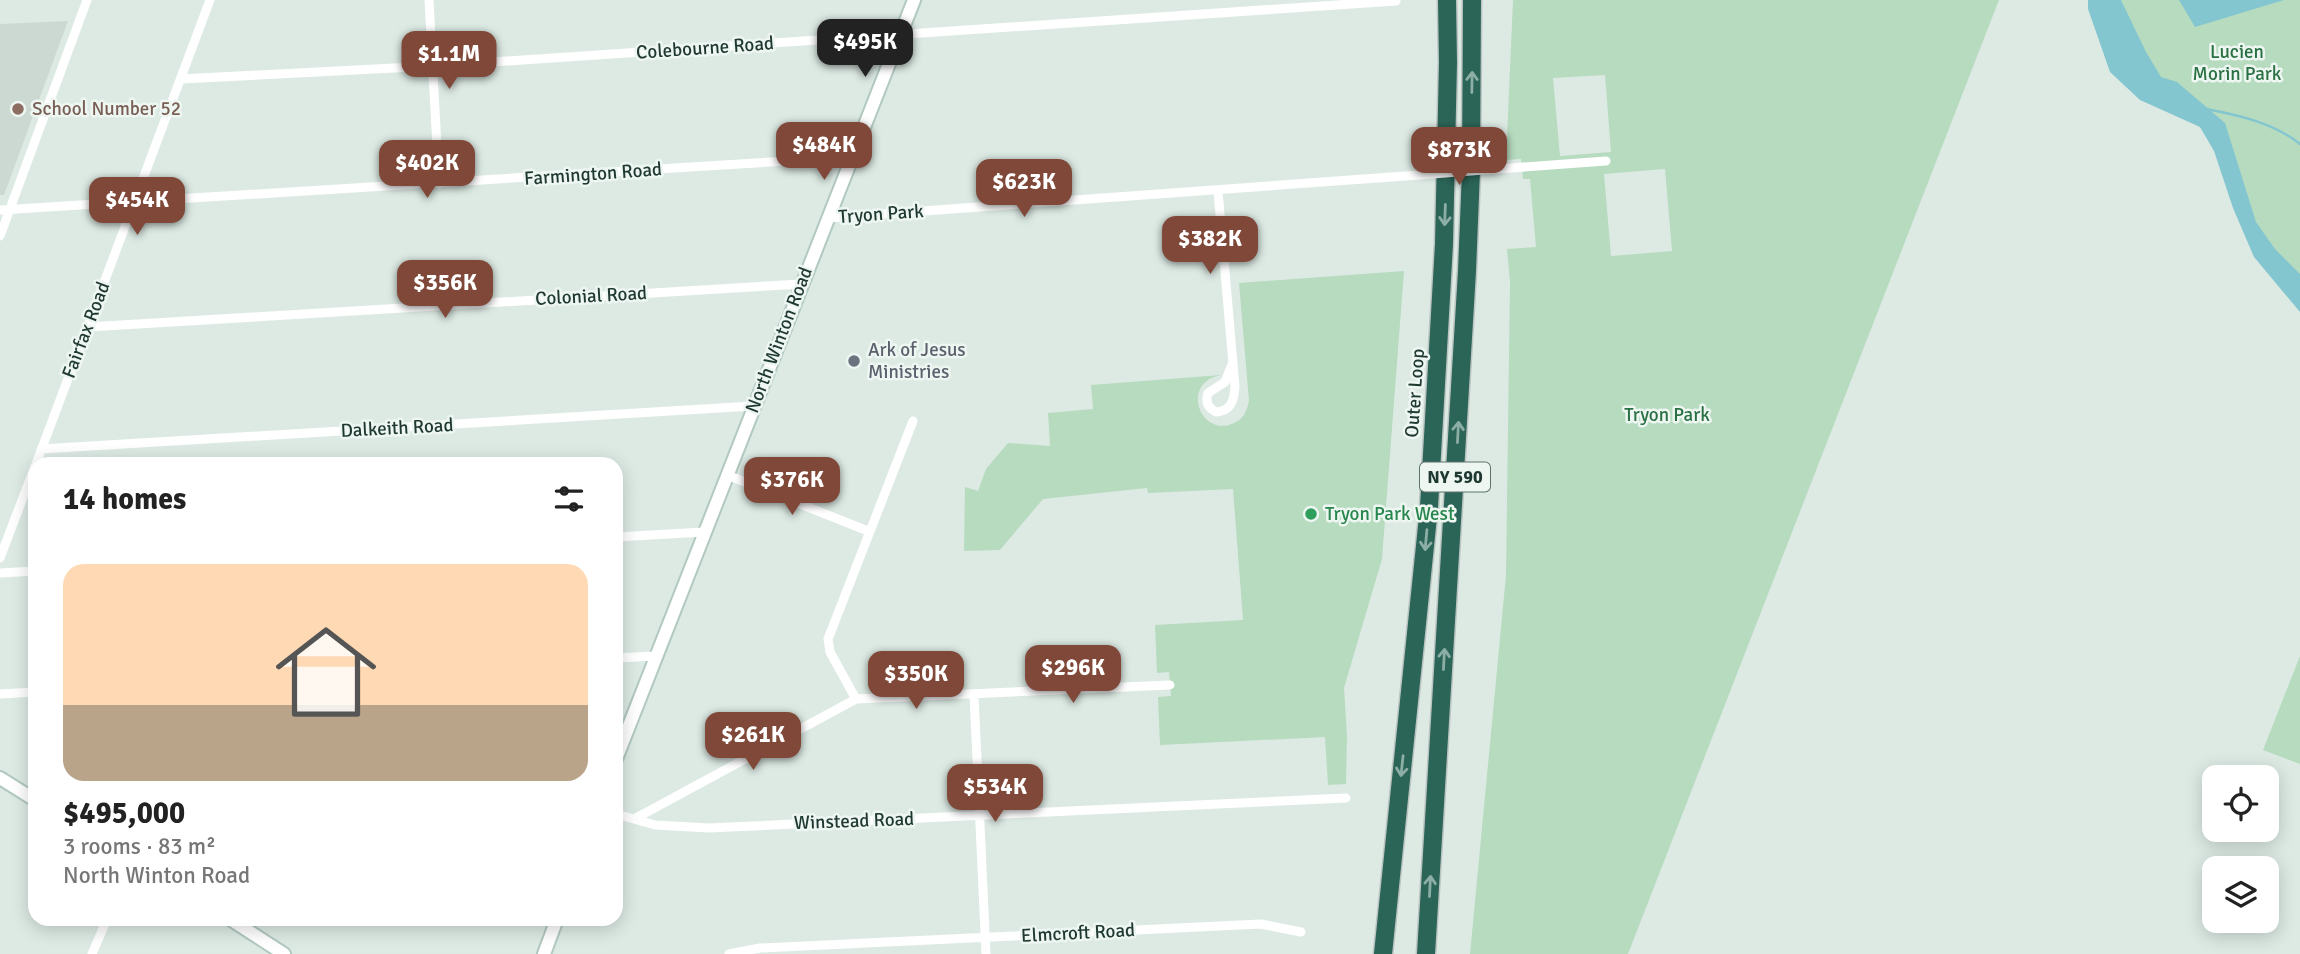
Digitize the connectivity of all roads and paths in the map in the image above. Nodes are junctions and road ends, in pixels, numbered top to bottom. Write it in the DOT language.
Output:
graph roads {
  1 [pos="86,0"];
  2 [pos="210,0"];
  3 [pos="429,0"];
  4 [pos="1447,0"];
  5 [pos="1472,0"];
  6 [pos="1396,1"];
  7 [pos="911,6"];
  8 [pos="900,35"];
  9 [pos="433,66"];
  10 [pos="181,79"];
  11 [pos="851,158"];
  12 [pos="1606,161"];
  13 [pos="439,184"];
  14 [pos="1218,191"];
  15 [pos="135,202"];
  16 [pos="5,209"];
  17 [pos="827,218"];
  18 [pos="0,236"];
  19 [pos="801,284"];
  20 [pos="88,327"];
  21 [pos="1233,362"];
  22 [pos="753,407"];
  23 [pos="913,421"];
  24 [pos="41,449"];
  25 [pos="38,457"];
  26 [pos="727,475"];
  27 [pos="28,484"];
  28 [pos="869,531"];
  29 [pos="704,532"];
  30 [pos="623,537"];
  31 [pos="0,558"];
  32 [pos="28,571"];
  33 [pos="0,573"];
  34 [pos="656,656"];
  35 [pos="623,658"];
  36 [pos="1170,685"];
  37 [pos="28,692"];
  38 [pos="0,694"];
  39 [pos="974,695"];
  40 [pos="856,699"];
  41 [pos="623,742"];
  42 [pos="1,783"];
  43 [pos="28,796"];
  44 [pos="1346,798"];
  45 [pos="623,815"];
  46 [pos="980,816"];
  47 [pos="636,818"];
  48 [pos="104,926"];
  49 [pos="241,926"];
  50 [pos="554,926"];
  51 [pos="1301,932"];
  52 [pos="985,937"];
  53 [pos="93,954"];
  54 [pos="284,954"];
  55 [pos="544,954"];
  56 [pos="729,954"];
  57 [pos="986,954"];
  58 [pos="1381,954"];
  59 [pos="1427,954"];
  1 -- 16 [label="street"];
  2 -- 10 [label="street, Fairfax Road"];
  3 -- 9 [label="street"];
  4 -- 58 [label="highway, Outer Loop / NY 590, one-way"];
  59 -- 5 [label="highway, NY 590, one-way"];
  6 -- 8 [label="street, Colebourne Road"];
  7 -- 8 [label="main road, North Winton Road"];
  8 -- 9 [label="street, Colebourne Road"];
  8 -- 11 [label="main road, North Winton Road"];
  9 -- 10 [label="street, Colebourne Road"];
  9 -- 13 [label="street"];
  10 -- 15 [label="street, Fairfax Road"];
  11 -- 13 [label="street, Farmington Road"];
  11 -- 17 [label="main road, North Winton Road"];
  12 -- 14 [label="street, Tryon Park, bridge"];
  13 -- 15 [label="street, Farmington Road"];
  14 -- 17 [label="street, Tryon Park"];
  14 -- 21 [label="street"];
  15 -- 16 [label="street, Farmington Road"];
  15 -- 20 [label="street, Fairfax Road"];
  16 -- 18 [label="street"];
  17 -- 19 [label="main road, North Winton Road"];
  19 -- 20 [label="street, Colonial Road"];
  19 -- 22 [label="main road, North Winton Road"];
  20 -- 24 [label="street, Fairfax Road"];
  21 -- 21 [label="street"];
  22 -- 24 [label="street, Dalkeith Road"];
  22 -- 26 [label="main road, North Winton Road"];
  23 -- 28 [label="street"];
  24 -- 25 [label="street, Fairfax Road"];
  26 -- 28 [label="street"];
  26 -- 29 [label="main road, North Winton Road"];
  27 -- 31 [label="street, Fairfax Road"];
  28 -- 40 [label="street"];
  29 -- 30 [label="street"];
  29 -- 34 [label="main road, North Winton Road"];
  32 -- 33 [label="street"];
  34 -- 35 [label="street"];
  34 -- 41 [label="main road, North Winton Road"];
  36 -- 39 [label="street"];
  37 -- 38 [label="street"];
  39 -- 40 [label="street"];
  39 -- 46 [label="street"];
  40 -- 47 [label="street"];
  42 -- 43 [label="main road"];
  44 -- 46 [label="street, Winstead Road"];
  45 -- 47 [label="street, Winstead Road"];
  46 -- 47 [label="street, Winstead Road"];
  46 -- 52 [label="street"];
  48 -- 53 [label="street"];
  49 -- 54 [label="main road"];
  50 -- 55 [label="main road"];
  51 -- 52 [label="street, Elmcroft Road"];
  52 -- 56 [label="street, Elmcroft Road"];
  52 -- 57 [label="street"];
}
